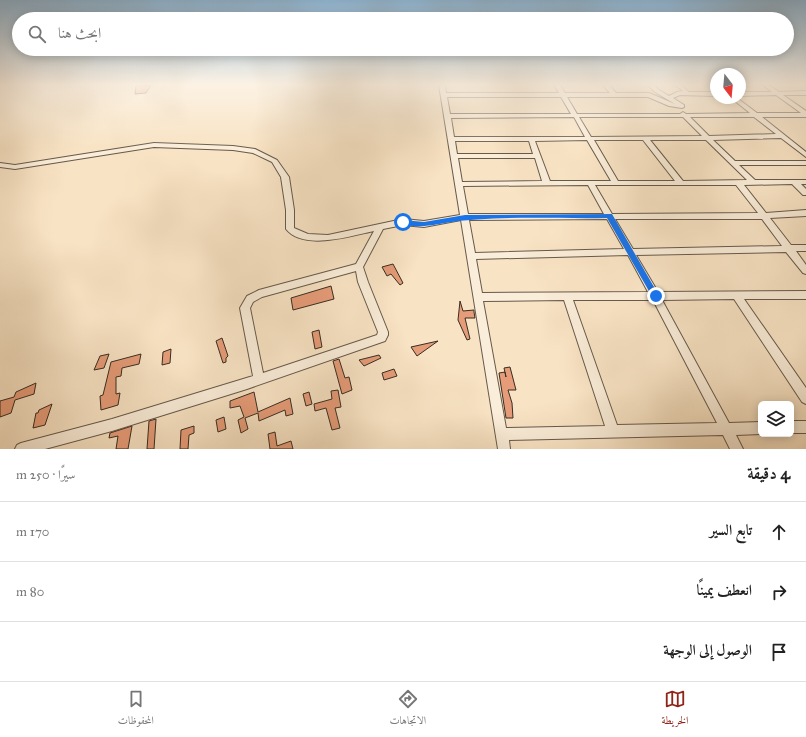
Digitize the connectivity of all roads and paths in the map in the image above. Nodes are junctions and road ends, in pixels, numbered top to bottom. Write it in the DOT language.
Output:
graph roads {
  1 [pos="446,106"];
  2 [pos="570,106"];
  3 [pos="682,106"];
  4 [pos="744,106"];
  5 [pos="795,106"];
  6 [pos="683,114"];
  7 [pos="696,114"];
  8 [pos="806,114"];
  9 [pos="575,115"];
  10 [pos="448,116"];
  11 [pos="756,116"];
  12 [pos="782,136"];
  13 [pos="531,138"];
  14 [pos="588,138"];
  15 [pos="645,138"];
  16 [pos="708,138"];
  17 [pos="452,139"];
  18 [pos="806,155"];
  19 [pos="456,156"];
  20 [pos="537,156"];
  21 [pos="734,163"];
  22 [pos="806,163"];
  23 [pos="0,165"];
  24 [pos="738,182"];
  25 [pos="753,182"];
  26 [pos="794,182"];
  27 [pos="806,182"];
  28 [pos="590,183"];
  29 [pos="616,183"];
  30 [pos="681,183"];
  31 [pos="459,184"];
  32 [pos="547,184"];
  33 [pos="806,193"];
  34 [pos="806,213"];
  35 [pos="609,216"];
  36 [pos="763,216"];
  37 [pos="465,218"];
  38 [pos="380,227"];
  39 [pos="806,248"];
  40 [pos="788,249"];
  41 [pos="630,252"];
  42 [pos="471,256"];
  43 [pos="359,267"];
  44 [pos="806,271"];
  45 [pos="806,295"];
  46 [pos="567,296"];
  47 [pos="656,296"];
  48 [pos="737,296"];
  49 [pos="478,298"];
  50 [pos="259,379"];
  51 [pos="806,398"];
  52 [pos="806,426"];
  53 [pos="794,427"];
  54 [pos="726,428"];
  55 [pos="758,428"];
  56 [pos="613,431"];
  57 [pos="501,434"];
  58 [pos="22,449"];
  59 [pos="504,449"];
  60 [pos="737,449"];
  1 -- 10 [label="street"];
  2 -- 9 [label="street"];
  3 -- 7 [label="street"];
  4 -- 11 [label="street"];
  5 -- 8 [label="street"];
  6 -- 7 [label="street"];
  6 -- 9 [label="street"];
  6 -- 16 [label="street"];
  7 -- 11 [label="street"];
  8 -- 11 [label="street"];
  9 -- 10 [label="street"];
  9 -- 14 [label="street"];
  10 -- 17 [label="street"];
  11 -- 12 [label="street"];
  12 -- 16 [label="street"];
  12 -- 18 [label="street"];
  13 -- 14 [label="street"];
  13 -- 17 [label="street"];
  13 -- 20 [label="street"];
  14 -- 15 [label="street"];
  14 -- 29 [label="street"];
  15 -- 16 [label="street"];
  15 -- 30 [label="street"];
  16 -- 21 [label="street"];
  17 -- 19 [label="street"];
  19 -- 20 [label="street"];
  19 -- 31 [label="street"];
  20 -- 32 [label="street"];
  21 -- 22 [label="street"];
  21 -- 25 [label="street"];
  23 -- 38 [label="street"];
  24 -- 25 [label="street"];
  24 -- 30 [label="street"];
  24 -- 36 [label="street"];
  25 -- 26 [label="street"];
  26 -- 27 [label="street"];
  26 -- 33 [label="street"];
  28 -- 29 [label="street"];
  28 -- 32 [label="street"];
  28 -- 35 [label="street"];
  29 -- 30 [label="street"];
  31 -- 32 [label="street"];
  31 -- 37 [label="street"];
  34 -- 36 [label="street"];
  35 -- 36 [label="street"];
  35 -- 37 [label="street"];
  35 -- 41 [label="street"];
  36 -- 40 [label="street"];
  37 -- 38 [label="street"];
  37 -- 42 [label="street"];
  38 -- 43 [label="street"];
  39 -- 40 [label="street"];
  40 -- 41 [label="street"];
  40 -- 44 [label="street"];
  41 -- 42 [label="street"];
  41 -- 47 [label="street"];
  42 -- 49 [label="street"];
  43 -- 50 [label="street"];
  43 -- 50 [label="street"];
  45 -- 48 [label="street"];
  46 -- 47 [label="street"];
  46 -- 49 [label="street"];
  46 -- 56 [label="street"];
  47 -- 48 [label="street"];
  47 -- 54 [label="street"];
  48 -- 51 [label="street"];
  49 -- 57 [label="street"];
  50 -- 58 [label="street"];
  52 -- 53 [label="street"];
  54 -- 55 [label="street"];
  54 -- 56 [label="street"];
  54 -- 60 [label="street"];
  56 -- 57 [label="street"];
  57 -- 59 [label="street"];
}
